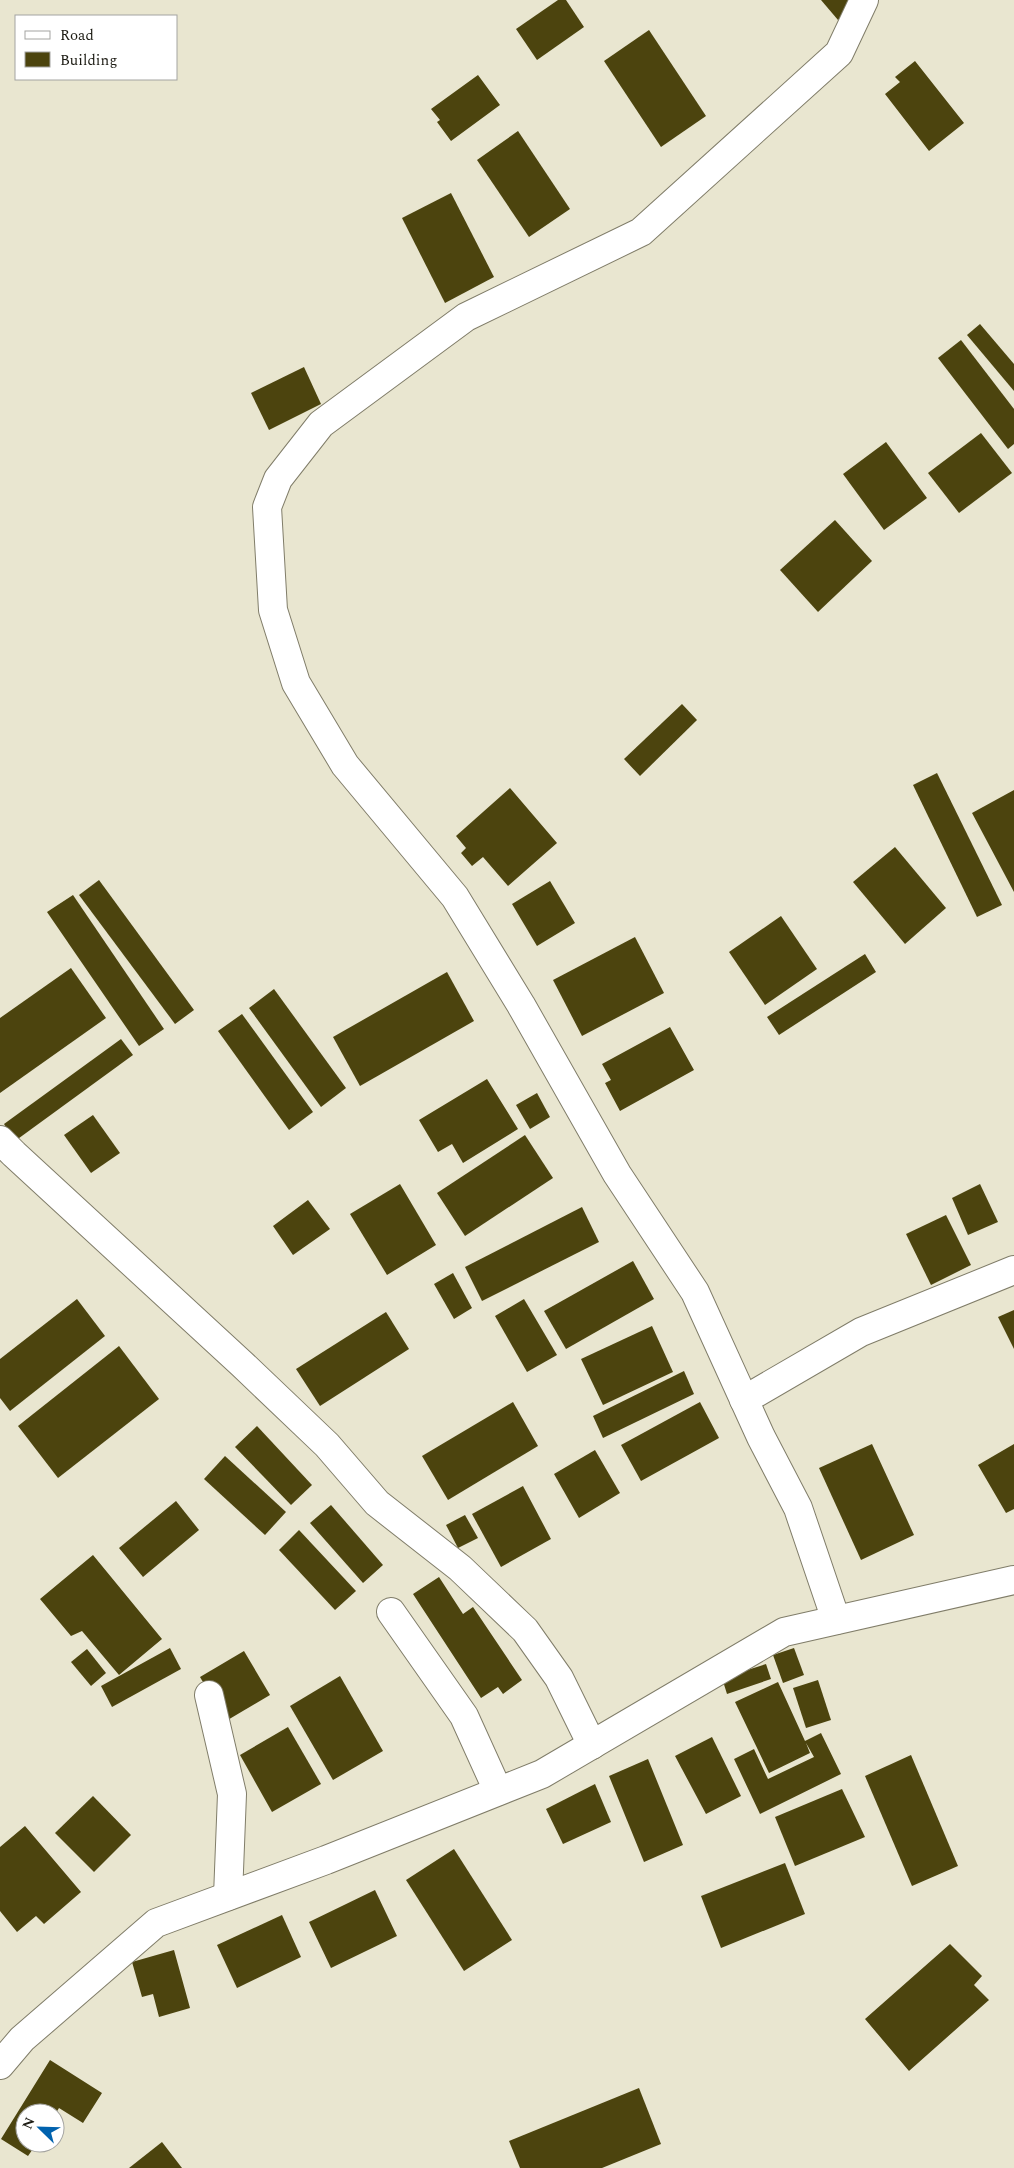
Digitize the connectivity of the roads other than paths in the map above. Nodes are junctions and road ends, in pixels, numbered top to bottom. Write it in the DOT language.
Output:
graph roads {
  1 [pos="864,0"];
  2 [pos="0,1140"];
  3 [pos="1014,1270"];
  4 [pos="744,1400"];
  5 [pos="1014,1580"];
  6 [pos="392,1612"];
  7 [pos="836,1620"];
  8 [pos="209,1695"];
  9 [pos="592,1745"];
  10 [pos="498,1791"];
  11 [pos="228,1896"];
  12 [pos="0,2065"];
  1 -- 4 [label="street"];
  2 -- 9 [label="street"];
  3 -- 4 [label="street"];
  4 -- 7 [label="street"];
  5 -- 7 [label="street"];
  6 -- 10 [label="street"];
  7 -- 9 [label="street"];
  8 -- 11 [label="street"];
  9 -- 10 [label="street"];
  10 -- 11 [label="street"];
  11 -- 12 [label="street"];
}
